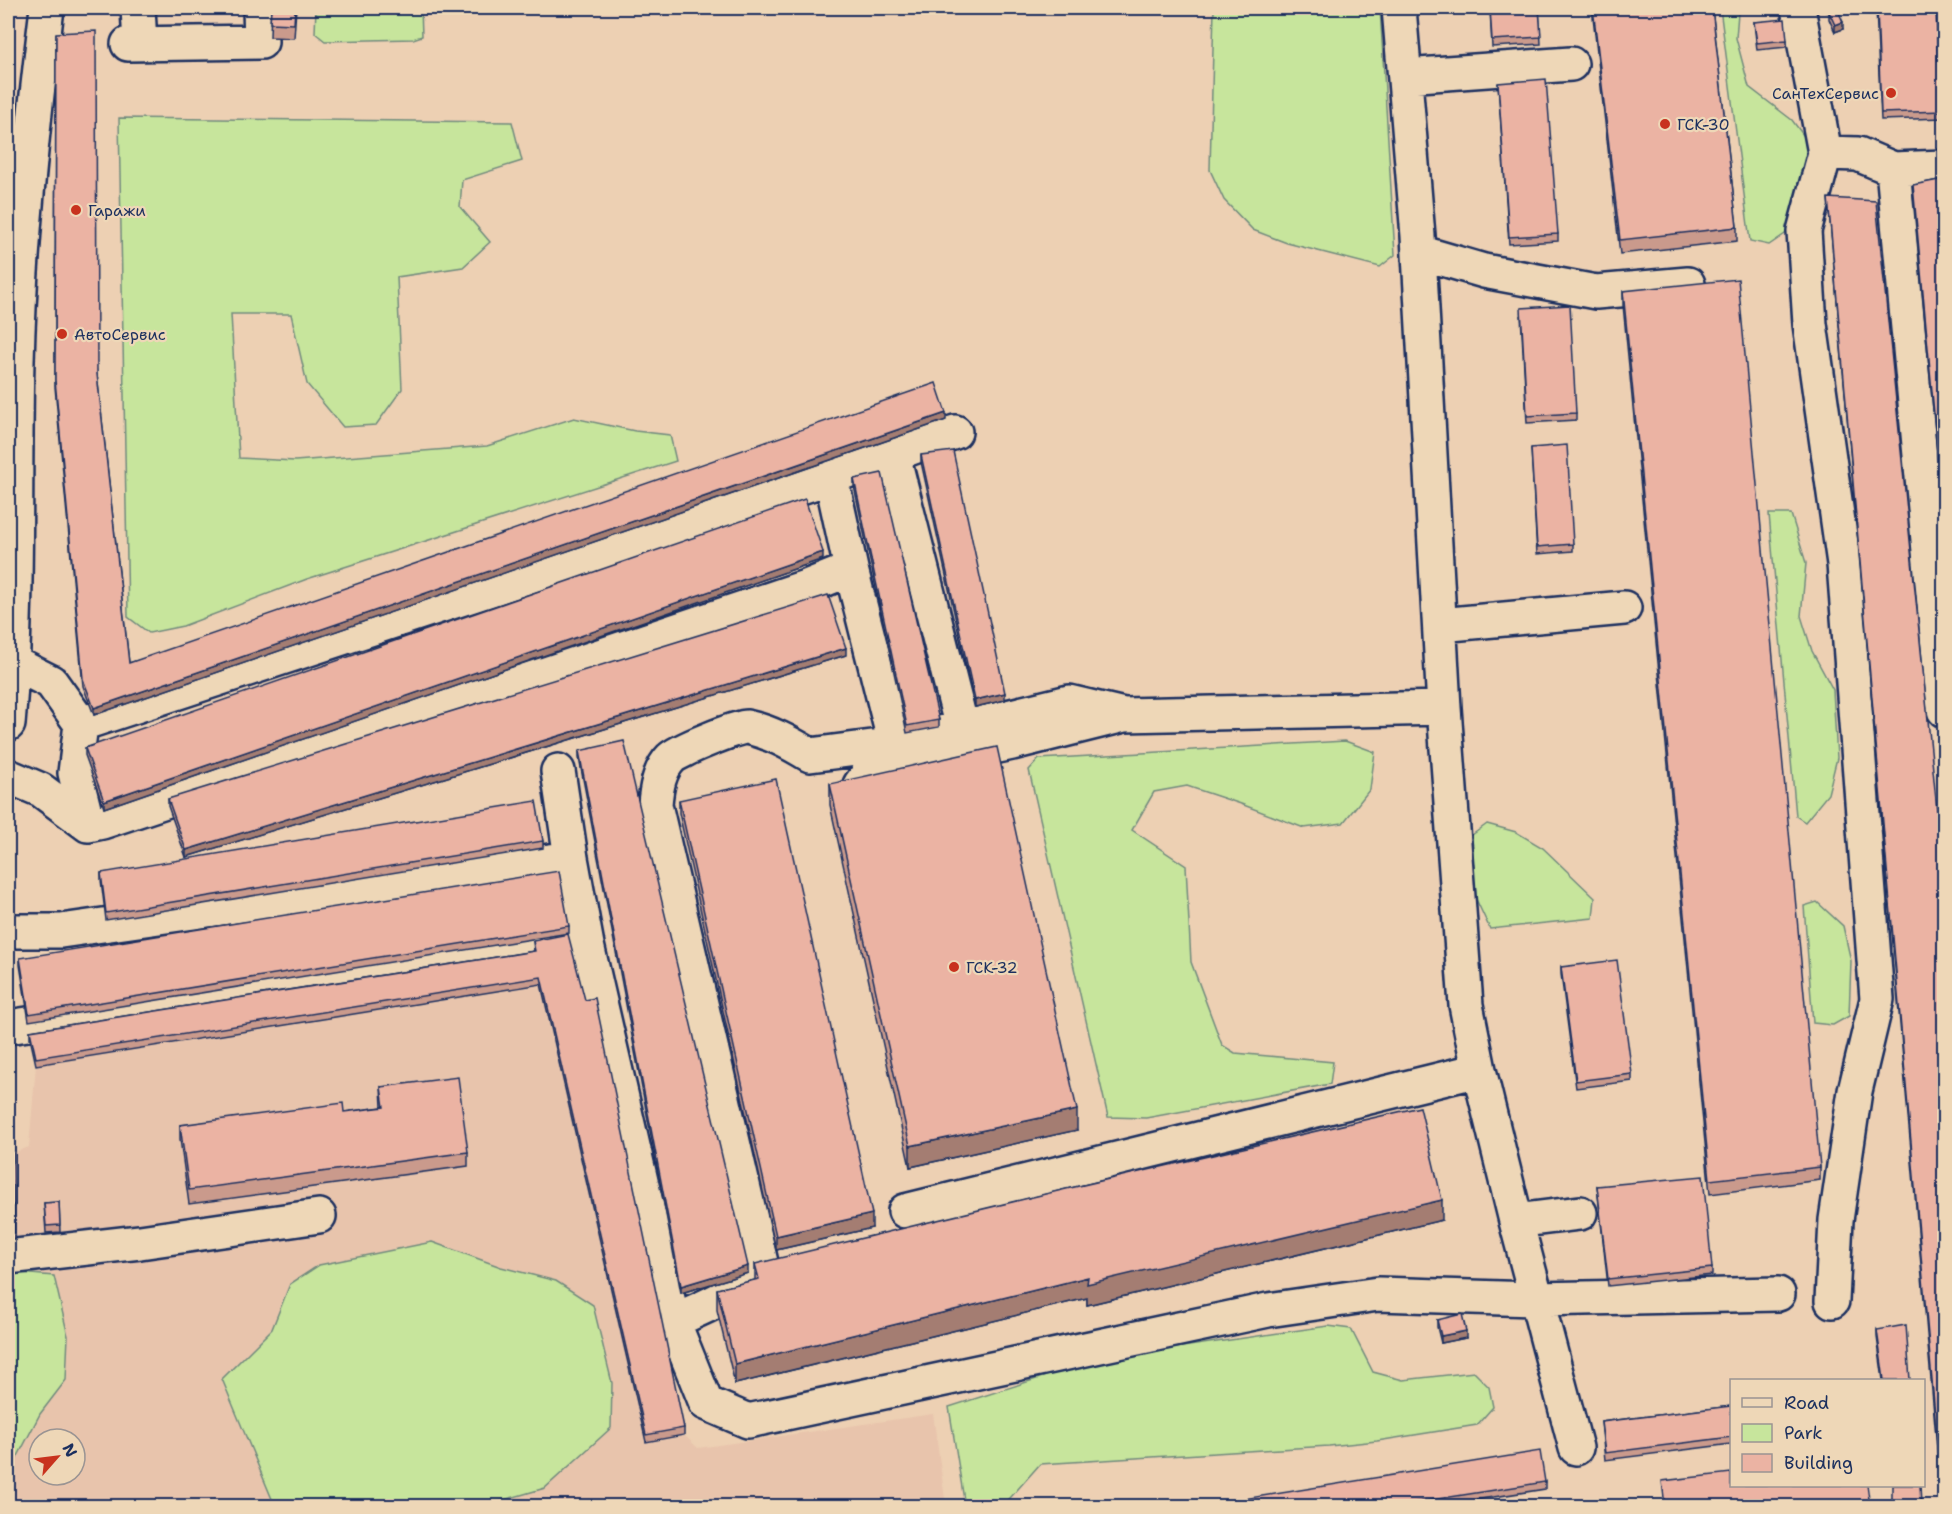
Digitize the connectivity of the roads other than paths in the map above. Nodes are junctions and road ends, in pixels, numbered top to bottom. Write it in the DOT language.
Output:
graph roads {
  1 [pos="46,8"];
  2 [pos="138,8"];
  3 [pos="260,8"];
  4 [pos="1400,8"];
  5 [pos="1798,8"];
  6 [pos="1571,64"];
  7 [pos="1405,76"];
  8 [pos="1826,153"];
  9 [pos="1944,166"];
  10 [pos="1893,169"];
  11 [pos="1419,252"];
  12 [pos="1688,284"];
  13 [pos="955,432"];
  14 [pos="893,454"];
  15 [pos="831,477"];
  16 [pos="851,569"];
  17 [pos="1624,608"];
  18 [pos="1440,625"];
  19 [pos="13,663"];
  20 [pos="1444,708"];
  21 [pos="1944,710"];
  22 [pos="1124,715"];
  23 [pos="8,724"];
  24 [pos="81,724"];
  25 [pos="963,728"];
  26 [pos="895,744"];
  27 [pos="558,771"];
  28 [pos="8,777"];
  29 [pos="862,798"];
  30 [pos="88,825"];
  31 [pos="571,858"];
  32 [pos="8,931"];
  33 [pos="525,948"];
  34 [pos="8,1028"];
  35 [pos="1479,1070"];
  36 [pos="904,1211"];
  37 [pos="1580,1213"];
  38 [pos="319,1216"];
  39 [pos="1516,1221"];
  40 [pos="8,1257"];
  41 [pos="1778,1294"];
  42 [pos="1536,1299"];
  43 [pos="1832,1301"];
  44 [pos="673,1321"];
  45 [pos="1576,1448"];
  1 -- 19 [label="street"];
  2 -- 3 [label="street"];
  4 -- 7 [label="street"];
  5 -- 8 [label="street"];
  6 -- 7 [label="street"];
  7 -- 11 [label="street"];
  8 -- 10 [label="street"];
  8 -- 43 [label="street"];
  9 -- 10 [label="street"];
  10 -- 21 [label="street"];
  11 -- 12 [label="street"];
  11 -- 18 [label="street"];
  13 -- 14 [label="street"];
  14 -- 15 [label="street"];
  14 -- 25 [label="street"];
  15 -- 16 [label="street"];
  15 -- 24 [label="street"];
  16 -- 26 [label="street"];
  16 -- 30 [label="street"];
  17 -- 18 [label="street"];
  18 -- 20 [label="street"];
  19 -- 23 [label="street"];
  19 -- 24 [label="street"];
  20 -- 22 [label="street"];
  20 -- 35 [label="street"];
  22 -- 25 [label="street"];
  22 -- 29 [label="street"];
  24 -- 30 [label="street"];
  25 -- 26 [label="street"];
  26 -- 44 [label="street"];
  27 -- 31 [label="street"];
  28 -- 30 [label="street"];
  31 -- 32 [label="street"];
  31 -- 44 [label="street"];
  33 -- 34 [label="street"];
  35 -- 36 [label="street"];
  35 -- 39 [label="street"];
  37 -- 39 [label="street"];
  38 -- 40 [label="street"];
  39 -- 42 [label="street"];
  41 -- 42 [label="street"];
  42 -- 44 [label="street"];
  42 -- 45 [label="street"];
}
